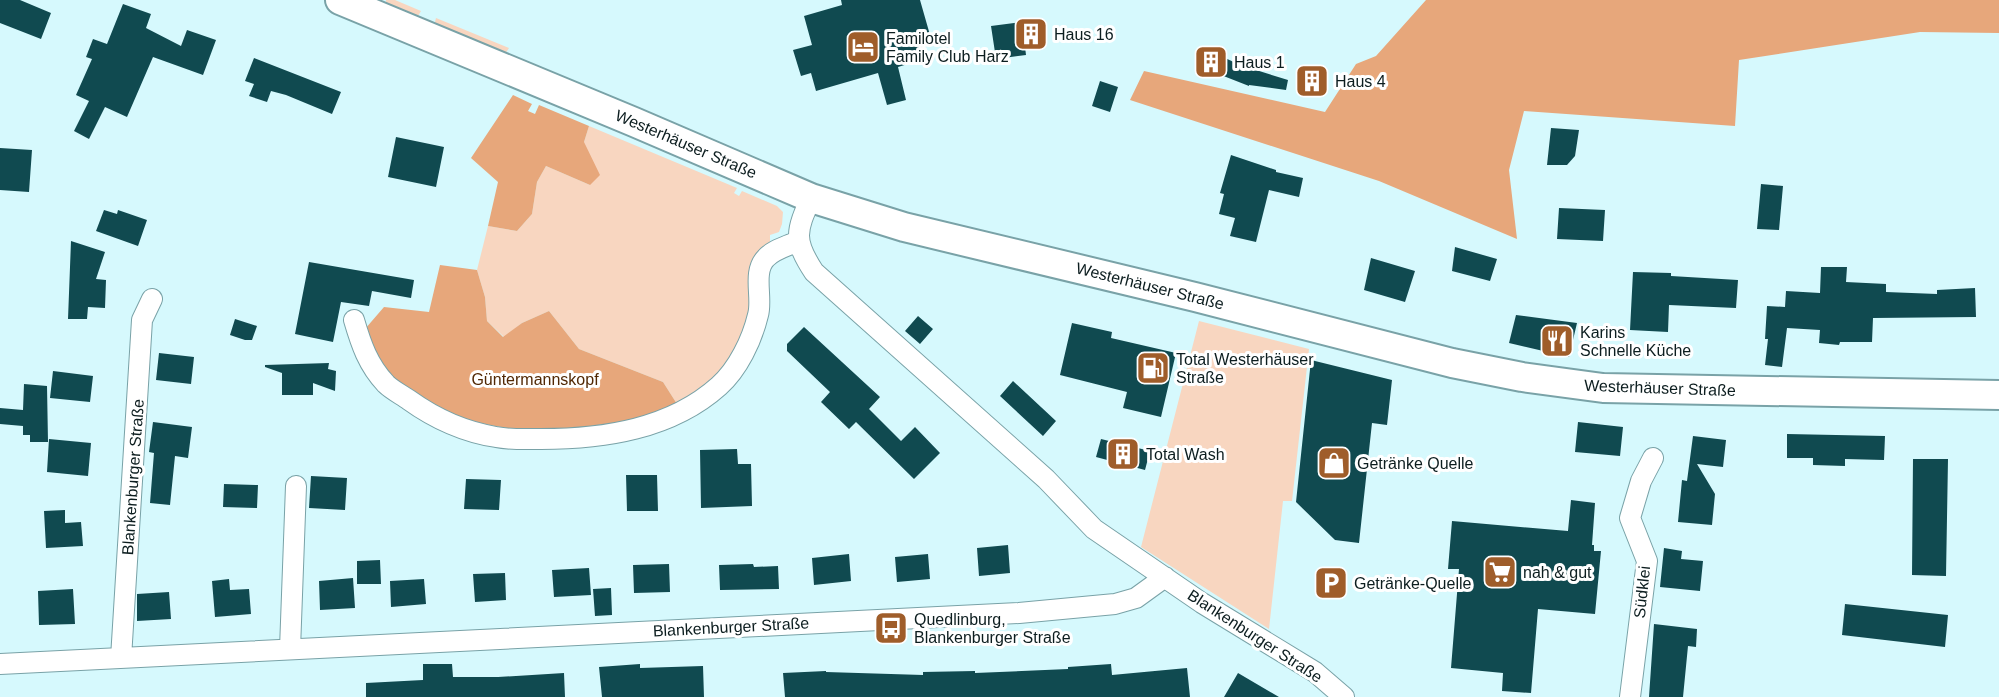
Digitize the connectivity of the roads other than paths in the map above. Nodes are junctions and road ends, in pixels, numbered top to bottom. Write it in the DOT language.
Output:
graph roads {
  1 [pos="340,0"];
  2 [pos="811,198"];
  3 [pos="798,241"];
  4 [pos="152,299"];
  5 [pos="354,320"];
  6 [pos="1999,395"];
  7 [pos="1653,458"];
  8 [pos="296,486"];
  9 [pos="1165,577"];
  10 [pos="290,649"];
  11 [pos="121,658"];
  12 [pos="0,664"];
  13 [pos="1344,697"];
  14 [pos="1630,697"];
  1 -- 2 [label="main road, Westerhäuser Straße"];
  2 -- 3 [label="street"];
  2 -- 6 [label="main road, Westerhäuser Straße"];
  3 -- 5 [label="street"];
  3 -- 9 [label="street, Blankenburger Straße"];
  4 -- 11 [label="street, Blankenburger Straße"];
  7 -- 14 [label="street, Südklei"];
  8 -- 10 [label="street"];
  9 -- 10 [label="street, Blankenburger Straße"];
  9 -- 13 [label="street, Blankenburger Straße"];
  10 -- 11 [label="street, Blankenburger Straße"];
  11 -- 12 [label="street, Blankenburger Straße"];
}
